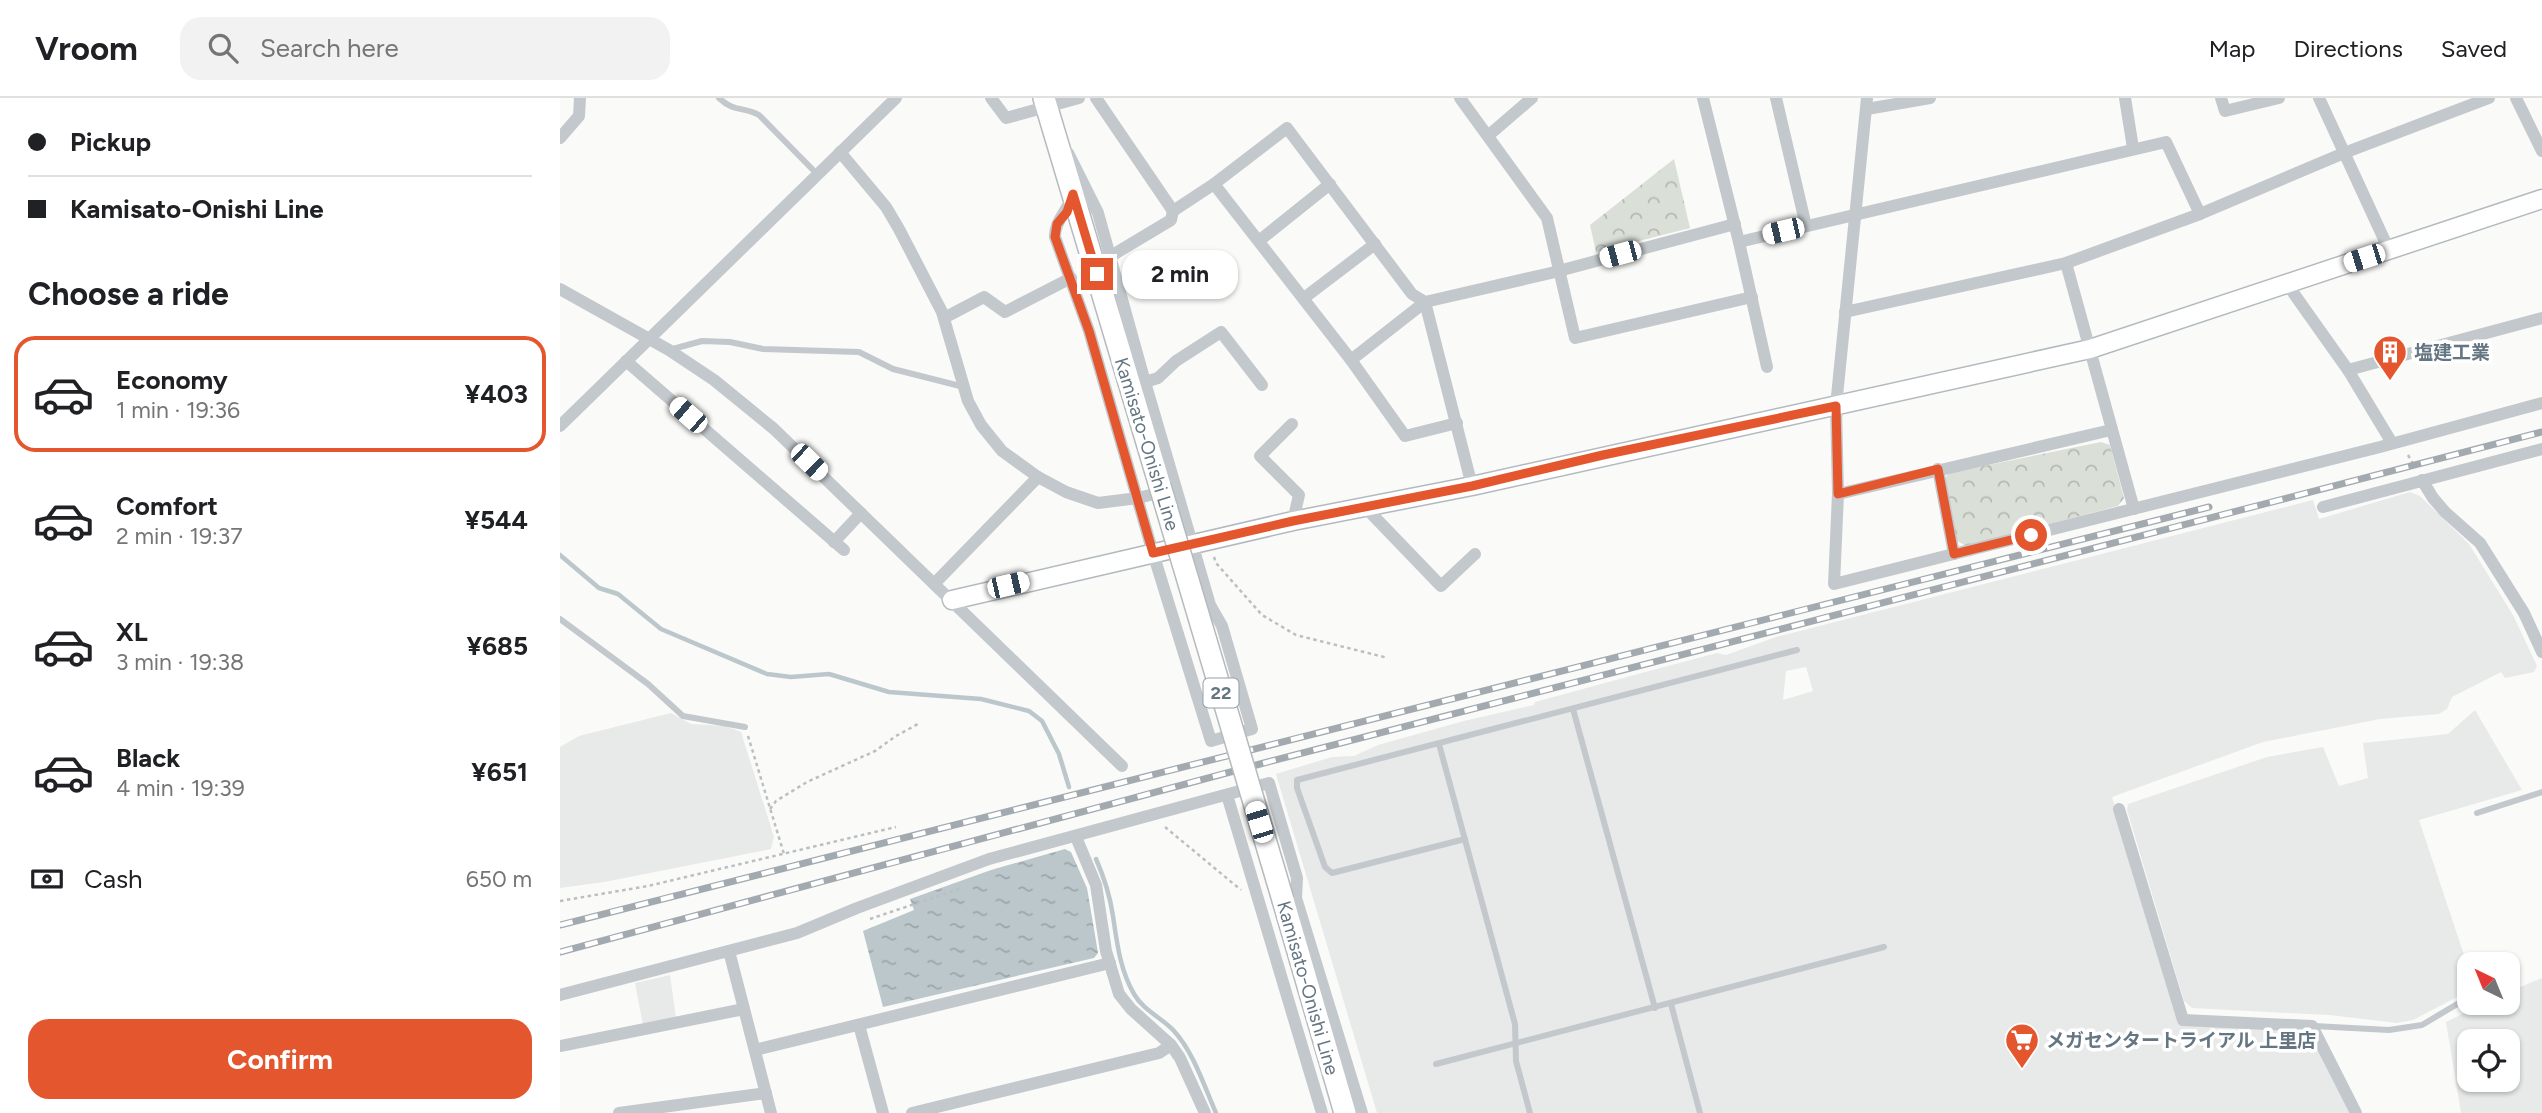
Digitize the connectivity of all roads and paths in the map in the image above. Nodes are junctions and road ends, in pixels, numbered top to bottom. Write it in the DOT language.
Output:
graph roads {
  1 [pos="580,98"];
  2 [pos="719,98"];
  3 [pos="991,98"];
  4 [pos="1079,98"];
  5 [pos="1097,98"];
  6 [pos="1460,98"];
  7 [pos="1532,98"];
  8 [pos="1703,98"];
  9 [pos="1776,98"];
  10 [pos="1930,98"];
  11 [pos="2125,98"];
  12 [pos="2221,98"];
  13 [pos="2279,98"];
  14 [pos="2319,98"];
  15 [pos="2489,98"];
  16 [pos="2516,98"];
  17 [pos="891,100"];
  18 [pos="1867,104"];
  19 [pos="1048,110"];
  20 [pos="1489,135"];
  21 [pos="560,138"];
  22 [pos="2133,148"];
  23 [pos="2542,151"];
  24 [pos="840,152"];
  25 [pos="2344,153"];
  26 [pos="817,174"];
  27 [pos="1214,184"];
  28 [pos="1330,184"];
  29 [pos="1073,194"];
  30 [pos="2542,198"];
  31 [pos="1173,211"];
  32 [pos="2200,214"];
  33 [pos="1855,215"];
  34 [pos="1735,224"];
  35 [pos="1805,226"];
  36 [pos="1259,240"];
  37 [pos="1739,242"];
  38 [pos="1375,244"];
  39 [pos="2389,250"];
  40 [pos="1111,256"];
  41 [pos="2066,263"];
  42 [pos="1558,271"];
  43 [pos="1071,278"];
  44 [pos="2287,284"];
  45 [pos="560,289"];
  46 [pos="1752,297"];
  47 [pos="1304,298"];
  48 [pos="1425,302"];
  49 [pos="1846,312"];
  50 [pos="944,318"];
  51 [pos="2542,318"];
  52 [pos="648,339"];
  53 [pos="2090,349"];
  54 [pos="669,350"];
  55 [pos="1350,360"];
  56 [pos="626,361"];
  57 [pos="1767,367"];
  58 [pos="2348,370"];
  59 [pos="1145,383"];
  60 [pos="1262,385"];
  61 [pos="964,387"];
  62 [pos="2542,403"];
  63 [pos="1836,406"];
  64 [pos="1457,423"];
  65 [pos="1293,424"];
  66 [pos="560,426"];
  67 [pos="2111,429"];
  68 [pos="2397,445"];
  69 [pos="2542,449"];
  70 [pos="1938,469"];
  71 [pos="2421,476"];
  72 [pos="1038,477"];
  73 [pos="1472,486"];
  74 [pos="1168,487"];
  75 [pos="1838,494"];
  76 [pos="1138,498"];
  77 [pos="1365,507"];
  78 [pos="2323,507"];
  79 [pos="2134,509"];
  80 [pos="861,513"];
  81 [pos="1293,521"];
  82 [pos="1201,542"];
  83 [pos="1153,553"];
  84 [pos="1475,554"];
  85 [pos="1954,554"];
  86 [pos="934,584"];
  87 [pos="951,600"];
  88 [pos="560,619"];
  89 [pos="1797,650"];
  90 [pos="2542,652"];
  91 [pos="1388,658"];
  92 [pos="1573,709"];
  93 [pos="918,724"];
  94 [pos="745,727"];
  95 [pos="1440,744"];
  96 [pos="1122,766"];
  97 [pos="2542,792"];
  98 [pos="1227,795"];
  99 [pos="770,809"];
  100 [pos="2119,809"];
  101 [pos="2477,813"];
  102 [pos="1163,826"];
  103 [pos="896,827"];
  104 [pos="1076,837"];
  105 [pos="1465,839"];
  106 [pos="784,853"];
  107 [pos="1259,899"];
  108 [pos="560,901"];
  109 [pos="1884,947"];
  110 [pos="729,951"];
  111 [pos="1110,963"];
  112 [pos="560,995"];
  113 [pos="1671,1004"];
  114 [pos="2457,1004"];
  115 [pos="1656,1008"];
  116 [pos="744,1009"];
  117 [pos="859,1025"];
  118 [pos="2312,1026"];
  119 [pos="1171,1045"];
  120 [pos="1515,1045"];
  121 [pos="560,1046"];
  122 [pos="755,1050"];
  123 [pos="1436,1064"];
  124 [pos="766,1093"];
  125 [pos="676,1109"];
  126 [pos="619,1113"];
  127 [pos="771,1113"];
  128 [pos="883,1113"];
  129 [pos="912,1113"];
  130 [pos="1205,1113"];
  131 [pos="1322,1113"];
  132 [pos="1345,1113"];
  133 [pos="1362,1113"];
  134 [pos="1530,1113"];
  135 [pos="1700,1113"];
  136 [pos="2356,1113"];
  1 -- 21 [label="street"];
  2 -- 26 [label="lane"];
  3 -- 19 [label="street"];
  4 -- 19 [label="street"];
  5 -- 31 [label="street"];
  6 -- 20 [label="street"];
  7 -- 20 [label="street"];
  8 -- 34 [label="street"];
  9 -- 35 [label="street"];
  10 -- 18 [label="street"];
  11 -- 22 [label="street"];
  12 -- 13 [label="street"];
  14 -- 25 [label="street"];
  15 -- 25 [label="street"];
  16 -- 23 [label="street"];
  17 -- 24 [label="street"];
  18 -- 33 [label="street"];
  19 -- 29 [label="main road, Kamisato-Onishi Line / 22"];
  19 -- 40 [label="street"];
  20 -- 42 [label="street"];
  22 -- 32 [label="street"];
  22 -- 33 [label="street"];
  24 -- 26 [label="street"];
  24 -- 50 [label="street"];
  25 -- 32 [label="street"];
  25 -- 39 [label="street"];
  26 -- 52 [label="street"];
  27 -- 28 [label="street"];
  27 -- 31 [label="street"];
  27 -- 36 [label="street"];
  28 -- 36 [label="street"];
  28 -- 38 [label="street"];
  29 -- 43 [label="street"];
  29 -- 74 [label="main road, Kamisato-Onishi Line / 22"];
  30 -- 39 [label="street"];
  31 -- 40 [label="street"];
  32 -- 41 [label="street"];
  33 -- 35 [label="street"];
  33 -- 49 [label="street"];
  34 -- 37 [label="street"];
  34 -- 42 [label="street"];
  35 -- 37 [label="street"];
  36 -- 47 [label="street"];
  37 -- 46 [label="street"];
  38 -- 47 [label="street"];
  38 -- 48 [label="street"];
  39 -- 44 [label="street"];
  40 -- 59 [label="street"];
  41 -- 49 [label="street"];
  41 -- 53 [label="street"];
  42 -- 46 [label="street"];
  42 -- 48 [label="street"];
  43 -- 50 [label="street"];
  43 -- 76 [label="street"];
  44 -- 53 [label="street"];
  44 -- 58 [label="street"];
  45 -- 52 [label="street"];
  46 -- 57 [label="street"];
  47 -- 55 [label="street"];
  48 -- 55 [label="street"];
  48 -- 64 [label="street"];
  49 -- 63 [label="street"];
  50 -- 61 [label="street"];
  51 -- 58 [label="street"];
  52 -- 54 [label="street"];
  52 -- 56 [label="street"];
  53 -- 63 [label="street"];
  53 -- 67 [label="street"];
  54 -- 61 [label="lane"];
  54 -- 80 [label="street"];
  55 -- 64 [label="street"];
  56 -- 66 [label="street"];
  56 -- 80 [label="street"];
  58 -- 68 [label="street"];
  59 -- 60 [label="street"];
  59 -- 74 [label="street"];
  61 -- 72 [label="street"];
  62 -- 68 [label="street"];
  63 -- 73 [label="street"];
  63 -- 75 [label="street"];
  64 -- 73 [label="street"];
  65 -- 81 [label="street"];
  67 -- 70 [label="street"];
  67 -- 79 [label="street"];
  68 -- 71 [label="path"];
  68 -- 79 [label="street"];
  69 -- 71 [label="street"];
  70 -- 75 [label="street"];
  70 -- 85 [label="street"];
  71 -- 78 [label="street"];
  71 -- 90 [label="street"];
  72 -- 76 [label="street"];
  72 -- 86 [label="street"];
  73 -- 77 [label="street"];
  74 -- 76 [label="street"];
  74 -- 82 [label="street"];
  74 -- 132 [label="main road, Kamisato-Onishi Line / 22, bridge"];
  75 -- 85 [label="street"];
  76 -- 83 [label="street"];
  77 -- 81 [label="street"];
  77 -- 84 [label="street"];
  79 -- 85 [label="street"];
  80 -- 86 [label="street"];
  81 -- 82 [label="street"];
  82 -- 83 [label="street"];
  82 -- 83 [label="street"];
  82 -- 91 [label="path"];
  83 -- 87 [label="street"];
  86 -- 87 [label="street"];
  87 -- 96 [label="street"];
  88 -- 94 [label="lane"];
  89 -- 92 [label="lane"];
  92 -- 95 [label="lane"];
  92 -- 115 [label="lane"];
  93 -- 99 [label="path"];
  94 -- 99 [label="path"];
  95 -- 105 [label="lane"];
  95 -- 105 [label="lane"];
  97 -- 101 [label="lane"];
  98 -- 104 [label="street"];
  98 -- 107 [label="street"];
  98 -- 133 [label="street"];
  99 -- 106 [label="path"];
  100 -- 118 [label="street"];
  102 -- 107 [label="path"];
  103 -- 106 [label="path"];
  104 -- 110 [label="street"];
  104 -- 111 [label="street"];
  105 -- 120 [label="lane"];
  106 -- 108 [label="path"];
  107 -- 131 [label="street"];
  109 -- 113 [label="lane"];
  110 -- 112 [label="street"];
  110 -- 116 [label="street"];
  111 -- 117 [label="street"];
  111 -- 119 [label="street"];
  113 -- 115 [label="lane"];
  113 -- 135 [label="lane"];
  114 -- 118 [label="lane"];
  115 -- 120 [label="lane"];
  116 -- 121 [label="street"];
  116 -- 122 [label="street"];
  117 -- 122 [label="street"];
  117 -- 128 [label="street"];
  118 -- 136 [label="street"];
  119 -- 129 [label="street"];
  119 -- 130 [label="street"];
  120 -- 123 [label="lane"];
  120 -- 134 [label="lane"];
  122 -- 124 [label="street"];
  124 -- 125 [label="street"];
  124 -- 127 [label="street"];
  125 -- 126 [label="street"];
}
